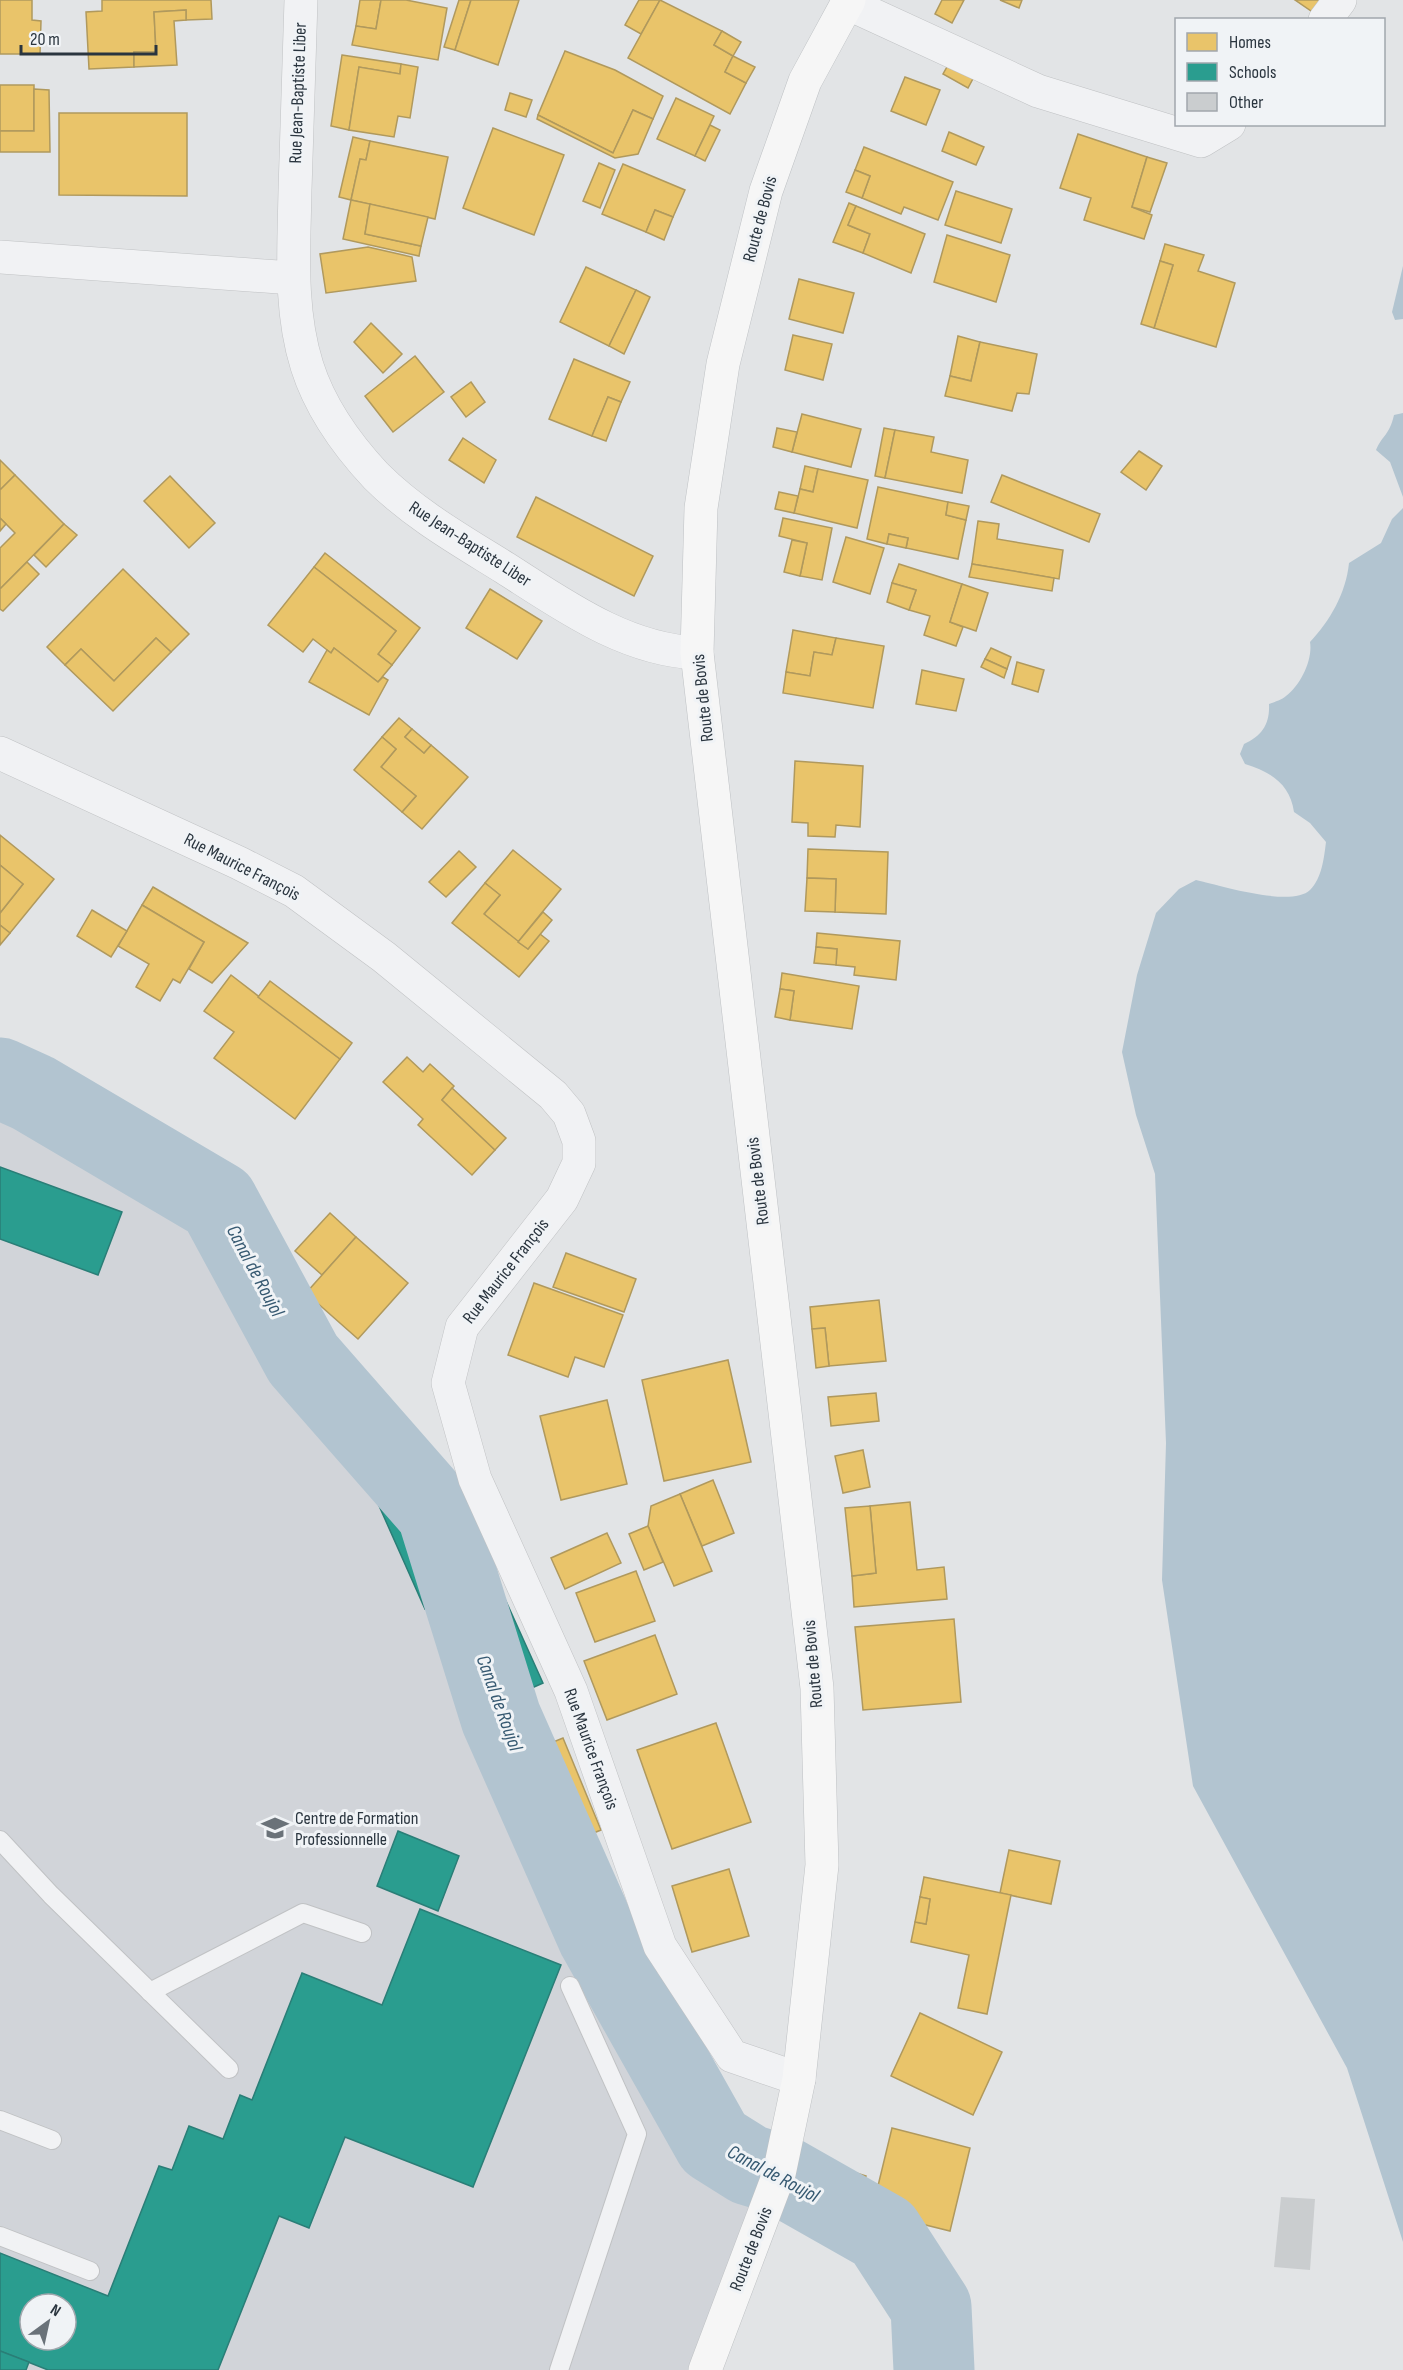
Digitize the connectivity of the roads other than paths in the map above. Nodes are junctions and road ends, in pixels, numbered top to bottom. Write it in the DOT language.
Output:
graph roads {
  1 [pos="301,0"];
  2 [pos="1340,0"];
  3 [pos="848,2"];
  4 [pos="1326,18"];
  5 [pos="1226,126"];
  6 [pos="0,257"];
  7 [pos="293,278"];
  8 [pos="697,653"];
  9 [pos="0,753"];
  10 [pos="0,1840"];
  11 [pos="362,1933"];
  12 [pos="570,1986"];
  13 [pos="150,1992"];
  14 [pos="229,2069"];
  15 [pos="799,2079"];
  16 [pos="0,2120"];
  17 [pos="52,2140"];
  18 [pos="0,2236"];
  19 [pos="90,2271"];
  20 [pos="559,2370"];
  21 [pos="705,2370"];
  1 -- 7 [label="street, Rue Jean-Baptiste Liber"];
  2 -- 4 [label="street"];
  3 -- 5 [label="street"];
  3 -- 8 [label="main road, Route de Bovis"];
  6 -- 7 [label="street"];
  7 -- 8 [label="street, Rue Jean-Baptiste Liber"];
  8 -- 15 [label="main road, Route de Bovis"];
  9 -- 15 [label="street, Rue Maurice François"];
  10 -- 13 [label="lane"];
  11 -- 13 [label="lane"];
  12 -- 20 [label="lane"];
  13 -- 14 [label="lane"];
  15 -- 21 [label="main road, Route de Bovis"];
  16 -- 17 [label="lane"];
  18 -- 19 [label="lane"];
}
